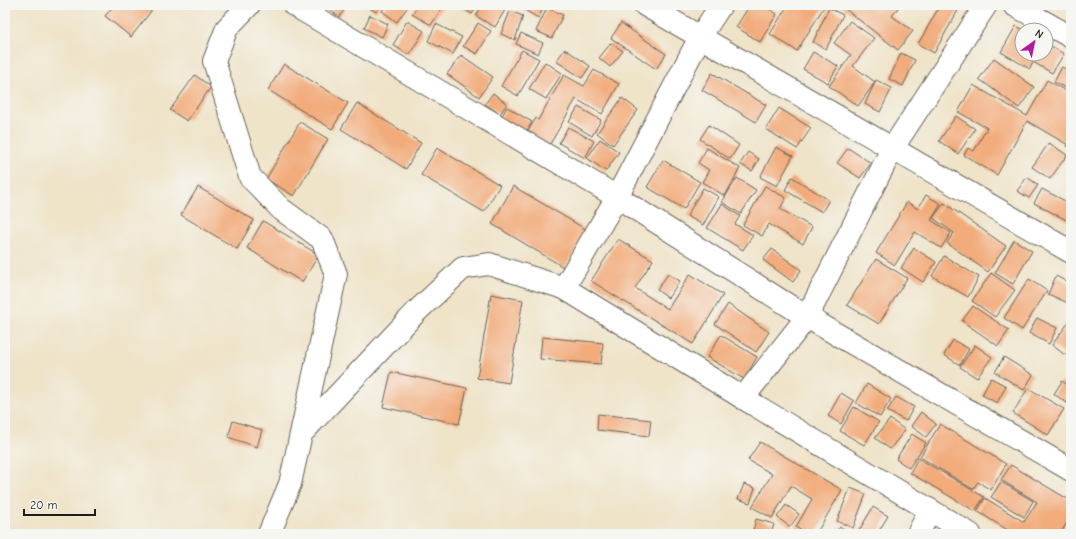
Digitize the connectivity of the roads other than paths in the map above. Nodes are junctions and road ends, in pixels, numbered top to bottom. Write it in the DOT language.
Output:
graph roads {
  1 [pos="249,5"];
  2 [pos="294,5"];
  3 [pos="645,5"];
  4 [pos="721,5"];
  5 [pos="986,5"];
  6 [pos="1014,5"];
  7 [pos="700,37"];
  8 [pos="1071,37"];
  9 [pos="892,150"];
  10 [pos="617,197"];
  11 [pos="1071,252"];
  12 [pos="564,288"];
  13 [pos="807,317"];
  14 [pos="743,398"];
  15 [pos="302,433"];
  16 [pos="1071,470"];
  17 [pos="930,510"];
  18 [pos="269,534"];
  19 [pos="918,534"];
  20 [pos="970,534"];
  1 -- 15 [label="street"];
  2 -- 10 [label="street"];
  3 -- 7 [label="street"];
  4 -- 7 [label="street"];
  5 -- 9 [label="street"];
  6 -- 8 [label="street"];
  7 -- 9 [label="street"];
  7 -- 10 [label="street"];
  9 -- 11 [label="street"];
  9 -- 13 [label="street"];
  10 -- 12 [label="street"];
  10 -- 13 [label="street"];
  12 -- 14 [label="street"];
  12 -- 15 [label="street"];
  13 -- 14 [label="street"];
  13 -- 16 [label="street"];
  14 -- 17 [label="street"];
  15 -- 18 [label="street"];
  17 -- 19 [label="street"];
  17 -- 20 [label="street"];
}
